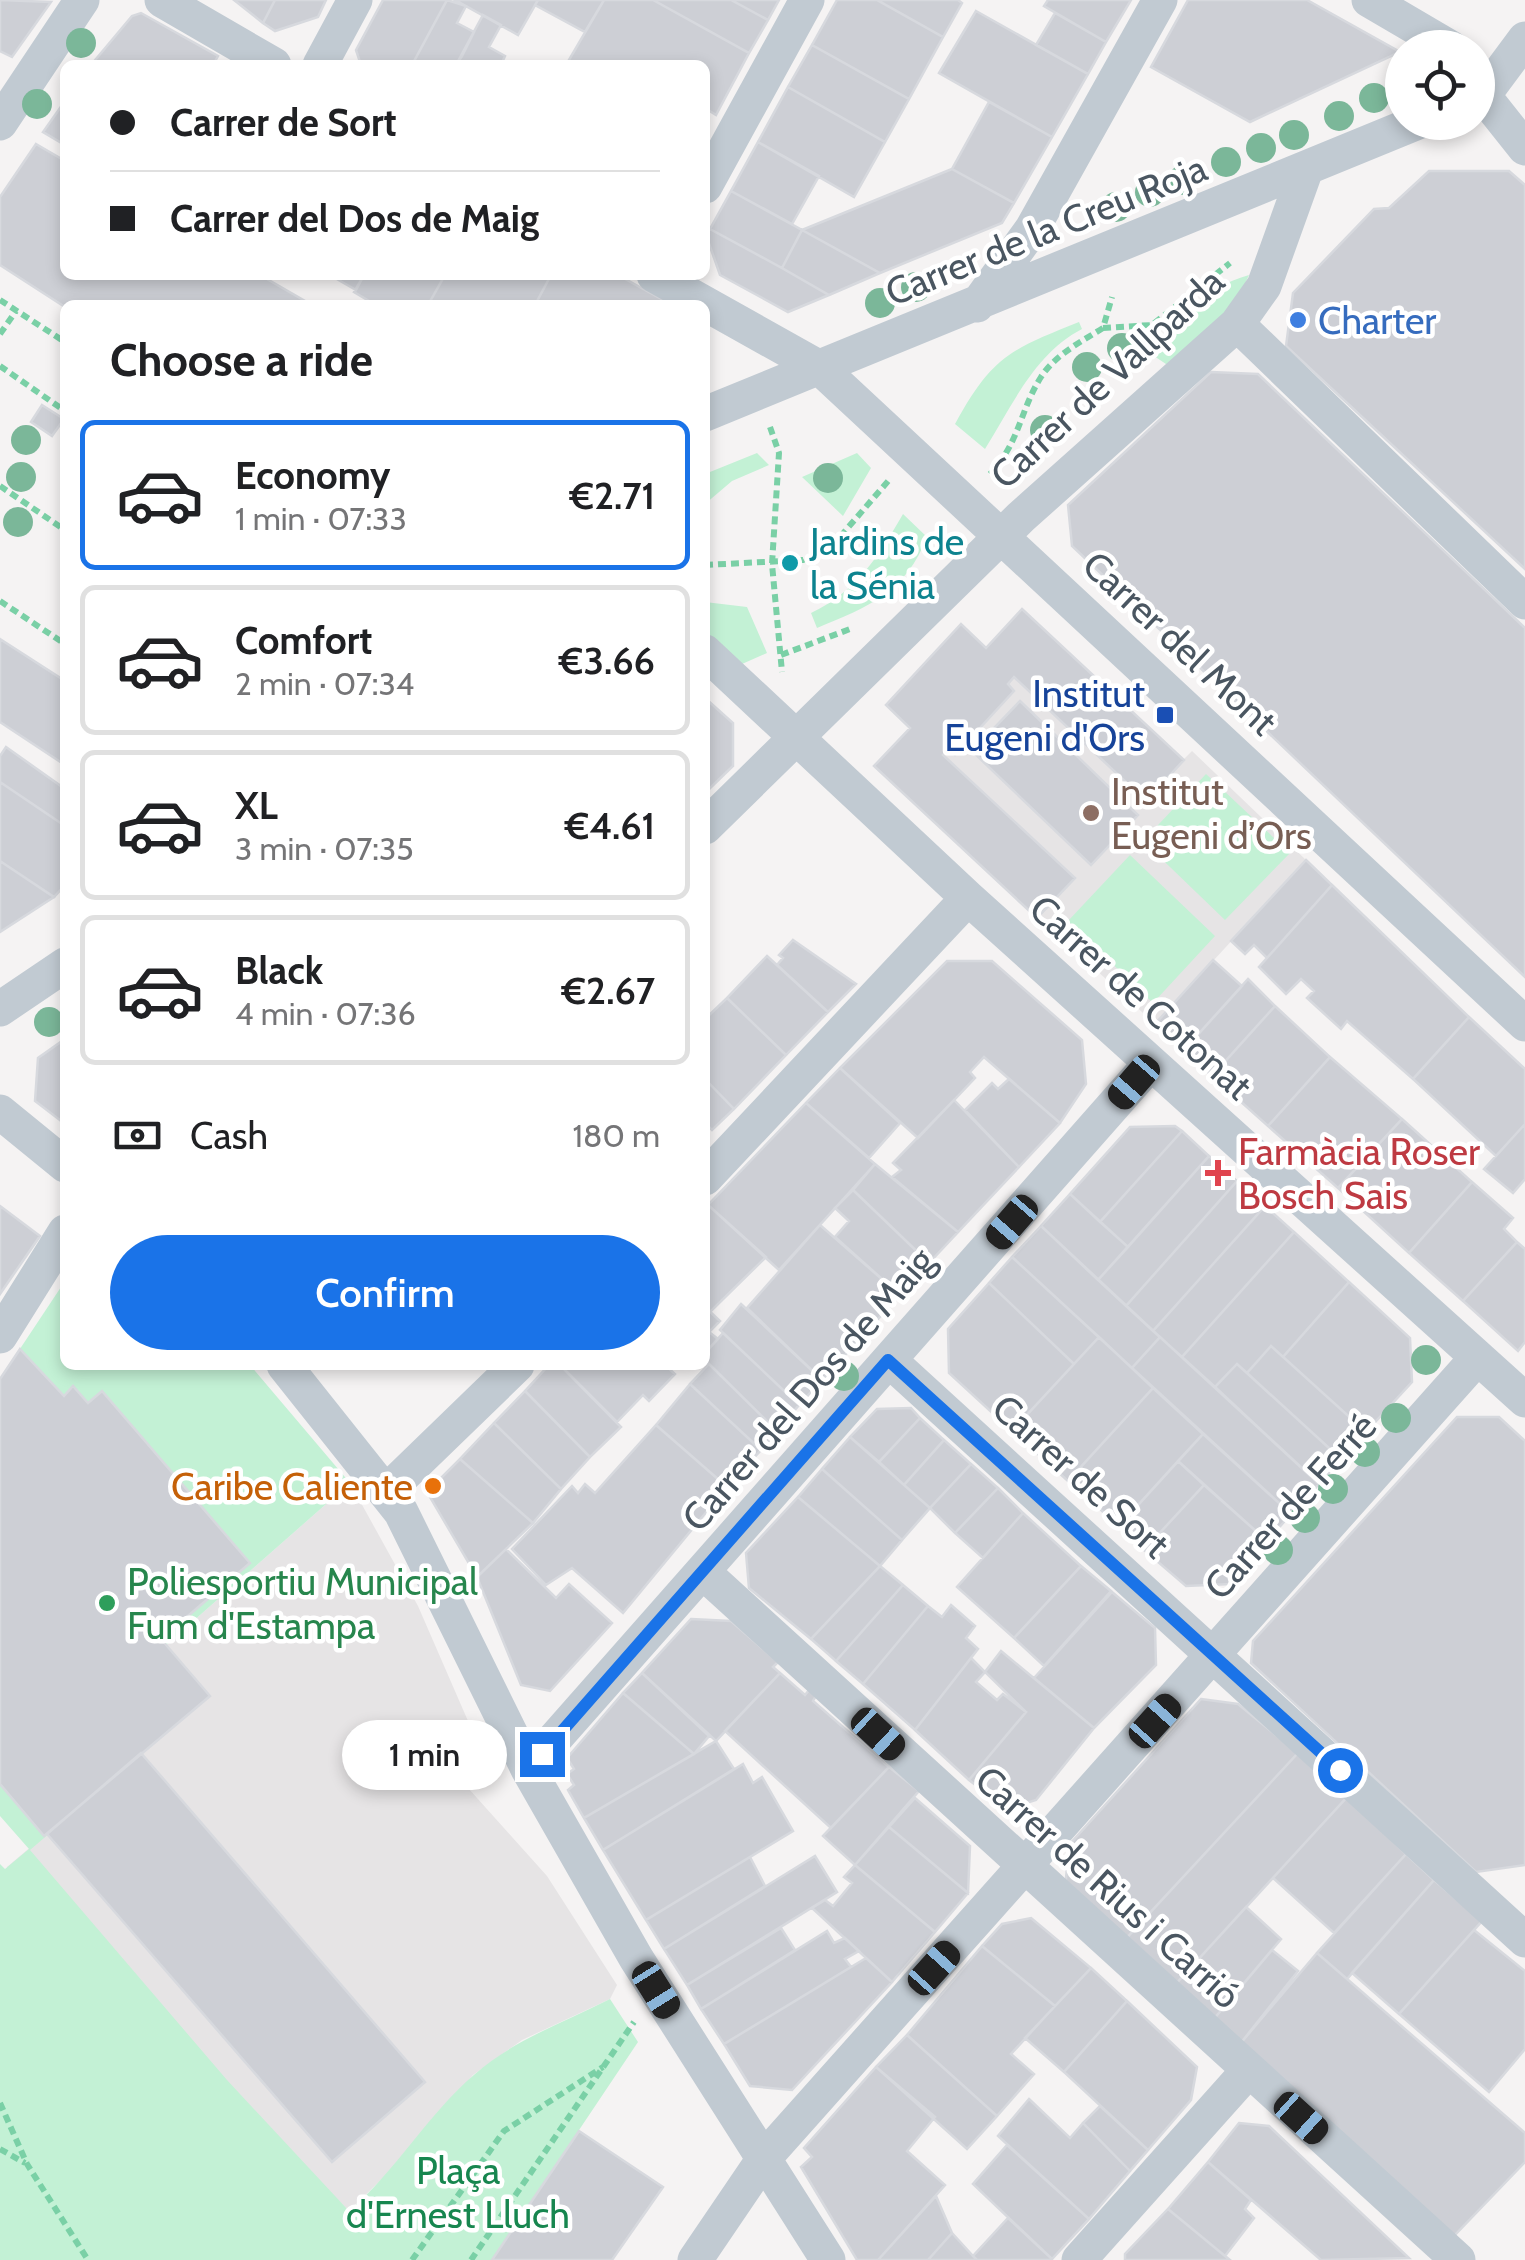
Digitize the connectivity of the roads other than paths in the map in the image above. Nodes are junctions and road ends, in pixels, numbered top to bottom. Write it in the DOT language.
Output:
graph roads {
  1 [pos="82,0"];
  2 [pos="162,0"];
  3 [pos="355,0"];
  4 [pos="807,0"];
  5 [pos="1160,0"];
  6 [pos="1369,0"];
  7 [pos="1420,30"];
  8 [pos="1525,39"];
  9 [pos="265,60"];
  10 [pos="323,60"];
  11 [pos="1495,75"];
  12 [pos="1495,113"];
  13 [pos="0,123"];
  14 [pos="1385,136"];
  15 [pos="1525,148"];
  16 [pos="1306,170"];
  17 [pos="710,177"];
  18 [pos="665,280"];
  19 [pos="700,300"];
  20 [pos="710,306"];
  21 [pos="976,306"];
  22 [pos="1237,324"];
  23 [pos="820,368"];
  24 [pos="710,412"];
  25 [pos="1002,536"];
  26 [pos="1525,602"];
  27 [pos="710,657"];
  28 [pos="798,737"];
  29 [pos="710,822"];
  30 [pos="968,898"];
  31 [pos="60,968"];
  32 [pos="0,1009"];
  33 [pos="1525,1024"];
  34 [pos="1150,1064"];
  35 [pos="0,1112"];
  36 [pos="60,1161"];
  37 [pos="710,1173"];
  38 [pos="60,1240"];
  39 [pos="0,1336"];
  40 [pos="1478,1358"];
  41 [pos="888,1360"];
  42 [pos="288,1370"];
  43 [pos="511,1370"];
  44 [pos="1525,1400"];
  45 [pos="388,1490"];
  46 [pos="704,1573"];
  47 [pos="1215,1654"];
  48 [pos="528,1769"];
  49 [pos="1024,1868"];
  50 [pos="1521,1930"];
  51 [pos="1248,2071"];
  52 [pos="765,2157"];
  53 [pos="695,2260"];
  54 [pos="828,2260"];
  55 [pos="1080,2260"];
  56 [pos="1458,2260"];
  1 -- 13 [label="street"];
  2 -- 9 [label="street"];
  3 -- 10 [label="street"];
  4 -- 17 [label="street"];
  5 -- 21 [label="street"];
  6 -- 7 [label="street"];
  8 -- 11 [label="street"];
  12 -- 15 [label="street"];
  14 -- 16 [label="street, Carrer de la Creu Roja"];
  16 -- 21 [label="street, Carrer de la Creu Roja"];
  16 -- 22 [label="street, Carrer de Vallparda"];
  18 -- 19 [label="street, Carrer del Mont"];
  20 -- 23 [label="street, Carrer del Mont"];
  21 -- 23 [label="street, Carrer de la Creu Roja"];
  22 -- 25 [label="street, Carrer de Vallparda"];
  22 -- 26 [label="street"];
  23 -- 24 [label="street, Carrer de la Creu Roja"];
  23 -- 25 [label="street, Carrer del Mont"];
  25 -- 28 [label="street, Carrer de Vallparda"];
  25 -- 33 [label="street, Carrer del Mont"];
  27 -- 28 [label="street, Carrer de Cotonat"];
  28 -- 29 [label="street, Carrer de Vallparda"];
  28 -- 30 [label="street, Carrer de Cotonat"];
  30 -- 34 [label="street, Carrer de Cotonat"];
  30 -- 37 [label="street"];
  31 -- 32 [label="street"];
  34 -- 40 [label="street, Carrer de Cotonat"];
  34 -- 41 [label="street, Carrer del Dos de Maig"];
  35 -- 36 [label="street"];
  38 -- 39 [label="street"];
  40 -- 44 [label="street, Carrer de Cotonat"];
  40 -- 47 [label="street, Carrer de Ferré"];
  41 -- 46 [label="street, Carrer del Dos de Maig"];
  41 -- 47 [label="street, Carrer de Sort"];
  42 -- 45 [label="street"];
  43 -- 45 [label="street"];
  45 -- 48 [label="street"];
  46 -- 48 [label="street, Carrer del Dos de Maig"];
  46 -- 49 [label="street, Carrer de Rius i Carrió"];
  47 -- 49 [label="street, Carrer de Ferré"];
  47 -- 50 [label="street, Carrer de Sort"];
  48 -- 52 [label="street"];
  49 -- 51 [label="street, Carrer de Rius i Carrió"];
  49 -- 52 [label="street, Carrer de Ferré"];
  51 -- 55 [label="street"];
  51 -- 56 [label="street, Carrer de Rius i Carrió"];
  52 -- 53 [label="street, Carrer de Ferré"];
  52 -- 54 [label="street"];
}
